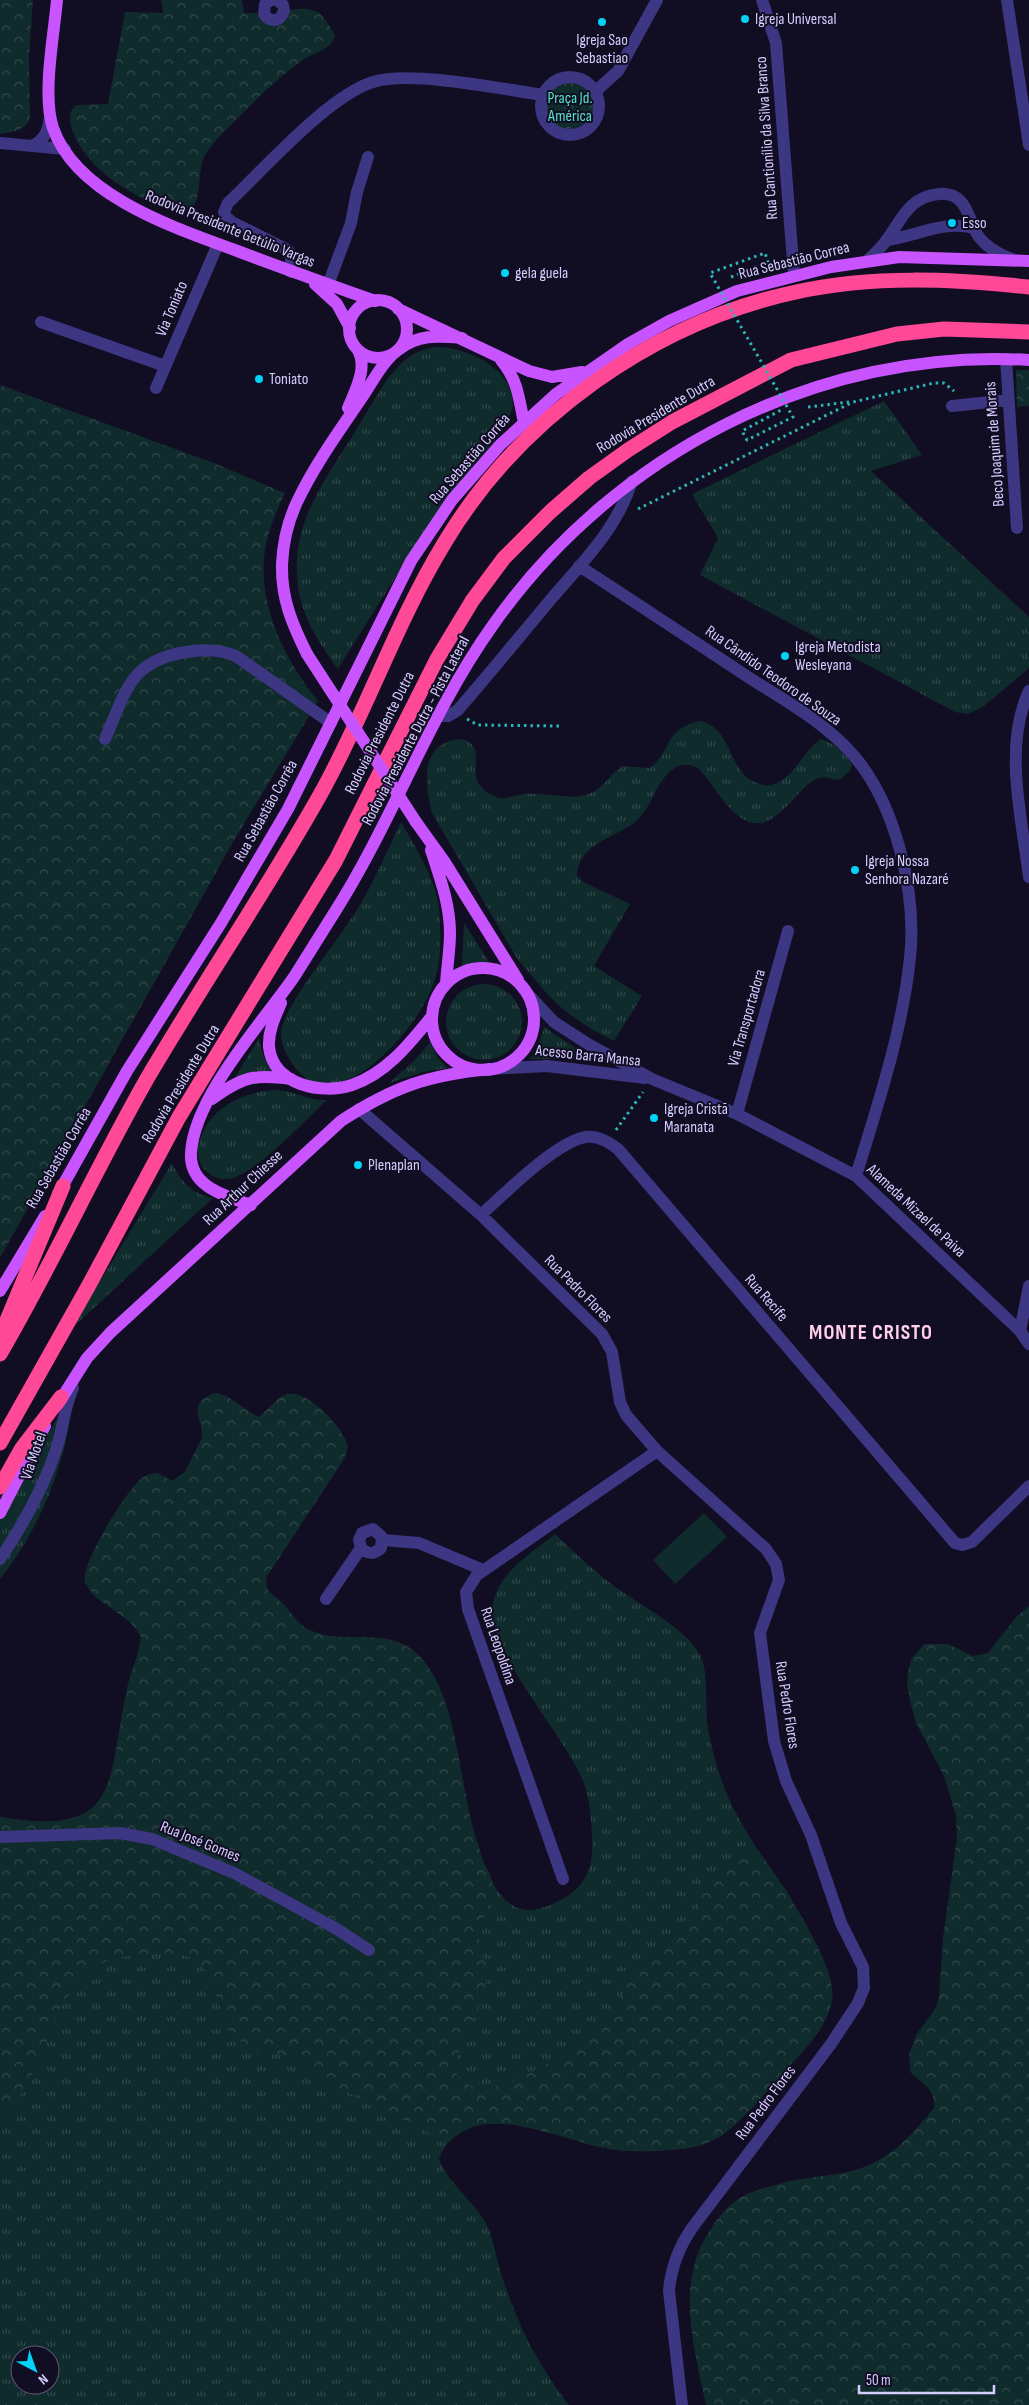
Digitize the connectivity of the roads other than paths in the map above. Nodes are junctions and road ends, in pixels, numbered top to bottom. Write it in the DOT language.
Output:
graph roads {
  1 [pos="58,0"];
  2 [pos="271,0"];
  3 [pos="277,0"];
  4 [pos="657,0"];
  5 [pos="762,0"];
  6 [pos="1007,0"];
  7 [pos="596,91"];
  8 [pos="543,95"];
  9 [pos="50,117"];
  10 [pos="0,143"];
  11 [pos="1029,145"];
  12 [pos="32,146"];
  13 [pos="65,149"];
  14 [pos="368,157"];
  15 [pos="974,228"];
  16 [pos="887,240"];
  17 [pos="218,244"];
  18 [pos="867,261"];
  19 [pos="1023,261"];
  20 [pos="291,272"];
  21 [pos="794,275"];
  22 [pos="307,277"];
  23 [pos="328,285"];
  24 [pos="1029,287"];
  25 [pos="375,301"];
  26 [pos="398,309"];
  27 [pos="41,322"];
  28 [pos="350,328"];
  29 [pos="1029,332"];
  30 [pos="462,338"];
  31 [pos="358,350"];
  32 [pos="396,351"];
  33 [pos="500,358"];
  34 [pos="1006,359"];
  35 [pos="1029,360"];
  36 [pos="165,366"];
  37 [pos="587,371"];
  38 [pos="156,388"];
  39 [pos="1009,400"];
  40 [pos="952,406"];
  41 [pos="524,423"];
  42 [pos="336,436"];
  43 [pos="632,482"];
  44 [pos="1017,528"];
  45 [pos="579,566"];
  46 [pos="1029,691"];
  47 [pos="438,716"];
  48 [pos="331,722"];
  49 [pos="105,739"];
  50 [pos="427,839"];
  51 [pos="1029,878"];
  52 [pos="788,931"];
  53 [pos="294,976"];
  54 [pos="446,984"];
  55 [pos="524,990"];
  56 [pos="432,1016"];
  57 [pos="490,1070"];
  58 [pos="290,1079"];
  59 [pos="652,1080"];
  60 [pos="208,1102"];
  61 [pos="359,1109"];
  62 [pos="737,1114"];
  63 [pos="856,1176"];
  64 [pos="63,1186"];
  65 [pos="251,1205"];
  66 [pos="481,1215"];
  67 [pos="1029,1286"];
  68 [pos="0,1291"];
  69 [pos="1020,1331"];
  70 [pos="0,1337"];
  71 [pos="1029,1344"];
  72 [pos="0,1354"];
  73 [pos="87,1358"];
  74 [pos="61,1397"];
  75 [pos="0,1443"];
  76 [pos="657,1451"];
  77 [pos="0,1486"];
  78 [pos="1029,1486"];
  79 [pos="0,1512"];
  80 [pos="383,1540"];
  81 [pos="361,1548"];
  82 [pos="0,1559"];
  83 [pos="483,1570"];
  84 [pos="326,1599"];
  85 [pos="0,1837"];
  86 [pos="563,1879"];
  87 [pos="369,1950"];
  88 [pos="682,2405"];
  1 -- 9 [label="main road, Rodovia Presidente Getúlio Vargas"];
  2 -- 3 [label="street"];
  4 -- 7 [label="street"];
  5 -- 21 [label="street, Rua Cantionílio da Silva Branco"];
  6 -- 11 [label="street"];
  7 -- 8 [label="street"];
  7 -- 8 [label="street"];
  8 -- 20 [label="street"];
  9 -- 12 [label="street"];
  9 -- 13 [label="main road, Rodovia Presidente Getúlio Vargas"];
  10 -- 12 [label="street"];
  12 -- 13 [label="street"];
  13 -- 17 [label="main road, Rodovia Presidente Getúlio Vargas"];
  14 -- 23 [label="street"];
  15 -- 16 [label="street"];
  15 -- 16 [label="street"];
  15 -- 19 [label="street"];
  16 -- 18 [label="street"];
  17 -- 20 [label="main road, Rodovia Presidente Getúlio Vargas"];
  17 -- 36 [label="street, Via Toniato"];
  18 -- 19 [label="main road, Rua Sebastião Correa"];
  18 -- 21 [label="main road, Rua Sebastião Correa"];
  20 -- 22 [label="main road, Rodovia Presidente Getúlio Vargas"];
  21 -- 37 [label="main road, Rua Sebastião Correa"];
  22 -- 23 [label="main road, Rodovia Presidente Getúlio Vargas"];
  22 -- 28 [label="main road"];
  23 -- 25 [label="main road, Rodovia Presidente Getúlio Vargas"];
  24 -- 72 [label="highway, Rodovia Presidente Dutra"];
  25 -- 26 [label="main road"];
  25 -- 28 [label="main road"];
  26 -- 30 [label="main road"];
  26 -- 32 [label="main road"];
  27 -- 36 [label="street"];
  28 -- 31 [label="main road"];
  29 -- 75 [label="highway, Rodovia Presidente Dutra"];
  30 -- 32 [label="main road"];
  30 -- 33 [label="main road"];
  31 -- 32 [label="main road"];
  31 -- 42 [label="main road"];
  32 -- 42 [label="main road"];
  33 -- 37 [label="main road"];
  33 -- 41 [label="main road"];
  34 -- 35 [label="main road, Rodovia Presidente Dutra - Pista Lateral"];
  34 -- 39 [label="street, Beco Joaquim de Morais"];
  34 -- 43 [label="main road, Rodovia Presidente Dutra - Pista Lateral"];
  36 -- 38 [label="street, Via Toniato"];
  37 -- 41 [label="main road, Rua Sebastião Corrêa"];
  39 -- 40 [label="street"];
  39 -- 44 [label="street, Beco Joaquim de Morais"];
  41 -- 48 [label="main road, Rua Sebastião Corrêa"];
  42 -- 50 [label="main road, bridge"];
  43 -- 45 [label="street"];
  43 -- 47 [label="main road, Rodovia Presidente Dutra - Pista Lateral"];
  45 -- 47 [label="street"];
  45 -- 63 [label="street, Rua Cândido Teodoro de Souza"];
  46 -- 51 [label="street"];
  47 -- 53 [label="main road, Rodovia Presidente Dutra - Pista Lateral"];
  48 -- 49 [label="street"];
  48 -- 64 [label="main road, Rua Sebastião Corrêa"];
  50 -- 54 [label="main road"];
  50 -- 55 [label="main road"];
  52 -- 62 [label="street, Via Transportadora"];
  53 -- 58 [label="main road"];
  53 -- 60 [label="main road"];
  54 -- 55 [label="main road"];
  54 -- 56 [label="main road"];
  55 -- 57 [label="main road"];
  55 -- 59 [label="street"];
  56 -- 57 [label="main road"];
  56 -- 58 [label="main road"];
  57 -- 59 [label="street, Acesso Barra Mansa"];
  57 -- 61 [label="main road, Rua Arthur Chiesse"];
  58 -- 60 [label="main road"];
  59 -- 62 [label="street, Alameda Mizael de Paiva"];
  60 -- 65 [label="main road"];
  61 -- 65 [label="main road, Rua Arthur Chiesse"];
  61 -- 66 [label="street, Rua Pedro Flores"];
  62 -- 63 [label="street, Alameda Mizael de Paiva"];
  63 -- 69 [label="street, Alameda Mizael de Paiva"];
  64 -- 68 [label="main road, Rua Sebastião Corrêa"];
  64 -- 70 [label="highway"];
  65 -- 73 [label="main road, Rua Arthur Chiesse"];
  66 -- 76 [label="street, Rua Pedro Flores"];
  66 -- 78 [label="street, Rua Recife"];
  67 -- 69 [label="street"];
  69 -- 71 [label="street, Alameda Mizael de Paiva"];
  73 -- 74 [label="main road, Rua Arthur Chiesse"];
  73 -- 82 [label="street, Via Motel"];
  74 -- 77 [label="highway"];
  74 -- 79 [label="main road"];
  76 -- 83 [label="street, Rua Leopoldina"];
  76 -- 88 [label="street, Rua Pedro Flores"];
  80 -- 81 [label="street"];
  80 -- 81 [label="street"];
  80 -- 83 [label="street"];
  81 -- 84 [label="street"];
  83 -- 86 [label="street, Rua Leopoldina"];
  85 -- 87 [label="street, Rua José Gomes"];
}
